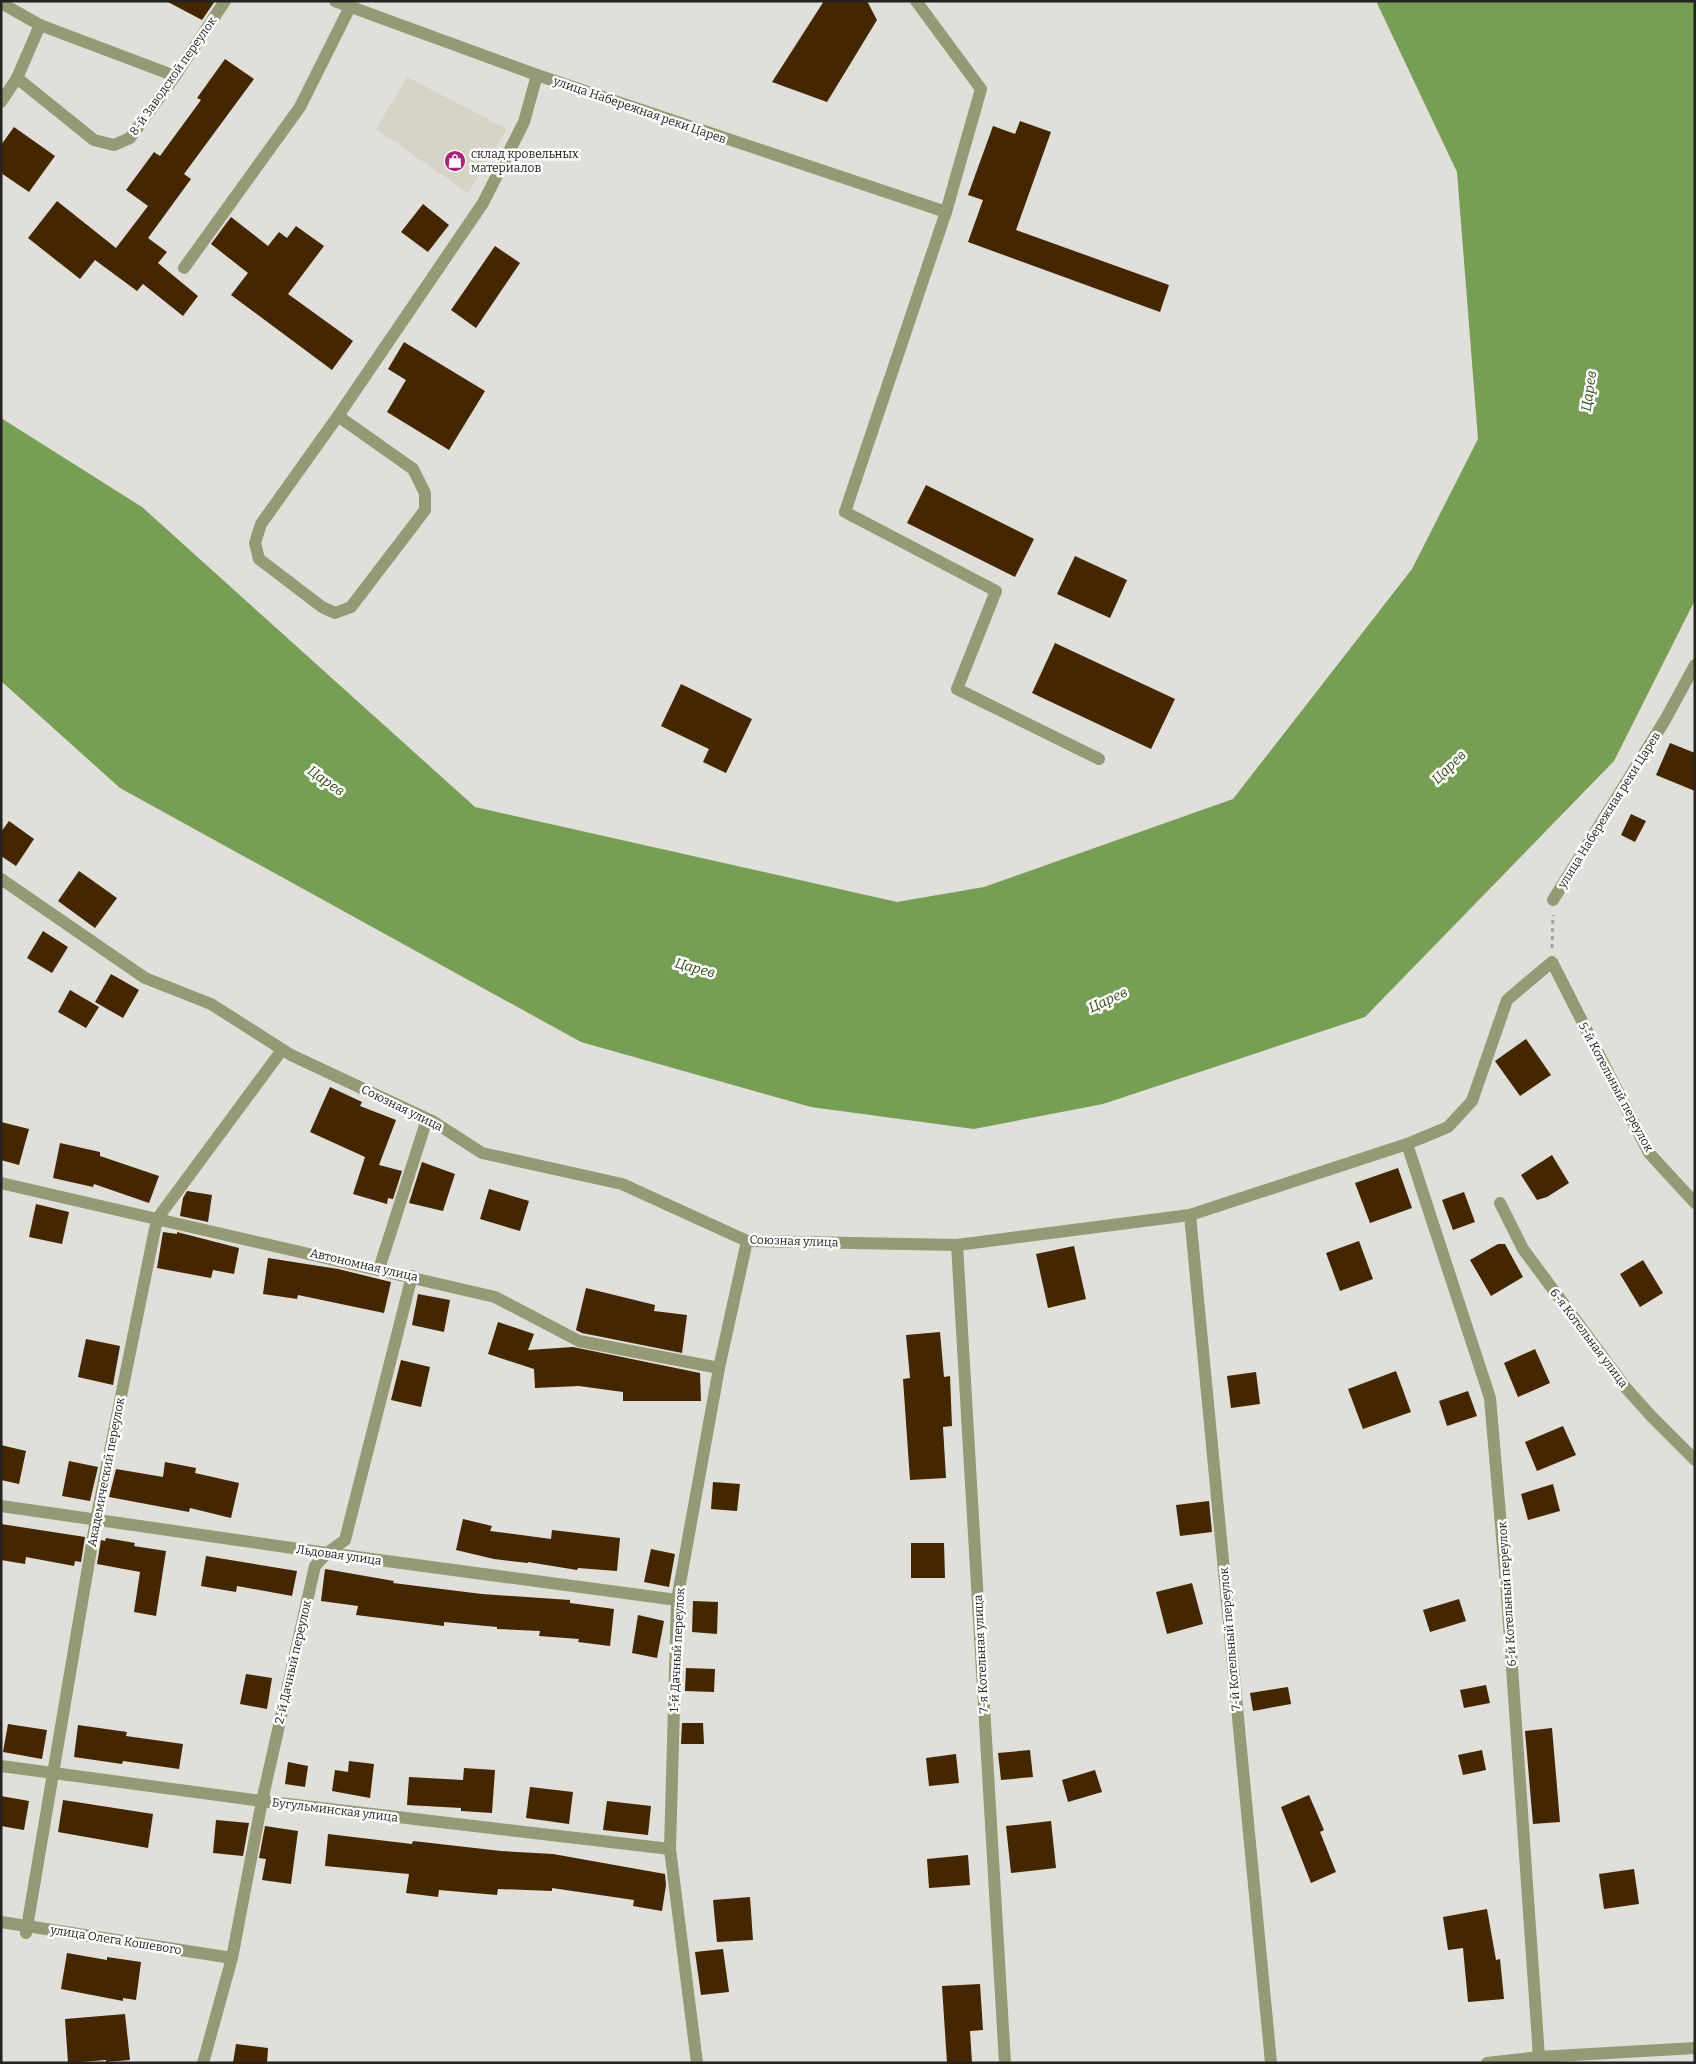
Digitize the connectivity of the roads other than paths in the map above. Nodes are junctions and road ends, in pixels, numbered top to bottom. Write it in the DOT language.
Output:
graph roads {
  1 [pos="225,1"];
  2 [pos="335,1"];
  3 [pos="916,1"];
  4 [pos="1,3"];
  5 [pos="350,7"];
  6 [pos="40,25"];
  7 [pos="537,75"];
  8 [pos="175,76"];
  9 [pos="17,78"];
  10 [pos="1,102"];
  11 [pos="946,212"];
  12 [pos="184,268"];
  13 [pos="338,416"];
  14 [pos="1695,665"];
  15 [pos="1099,759"];
  16 [pos="1,879"];
  17 [pos="1553,900"];
  18 [pos="1552,962"];
  19 [pos="282,1050"];
  20 [pos="427,1119"];
  21 [pos="1407,1144"];
  22 [pos="1,1183"];
  23 [pos="1500,1203"];
  24 [pos="1695,1203"];
  25 [pos="1190,1215"];
  26 [pos="157,1219"];
  27 [pos="747,1241"];
  28 [pos="957,1245"];
  29 [pos="379,1269"];
  30 [pos="412,1276"];
  31 [pos="719,1368"];
  32 [pos="1695,1460"];
  33 [pos="1,1506"];
  34 [pos="96,1520"];
  35 [pos="327,1554"];
  36 [pos="677,1600"];
  37 [pos="1,1766"];
  38 [pos="52,1773"];
  39 [pos="262,1801"];
  40 [pos="670,1849"];
  41 [pos="1,1922"];
  42 [pos="26,1930"];
  43 [pos="232,1958"];
  44 [pos="1695,2048"];
  45 [pos="1539,2057"];
  46 [pos="203,2063"];
  47 [pos="697,2063"];
  48 [pos="1006,2063"];
  49 [pos="1271,2063"];
  50 [pos="1487,2063"];
  1 -- 8 [label="street, 8-й Заводской переулок"];
  2 -- 5 [label="street, улица Набережная реки Царев"];
  3 -- 11 [label="street"];
  4 -- 6 [label="street"];
  5 -- 7 [label="street, улица Набережная реки Царев"];
  5 -- 12 [label="street"];
  6 -- 8 [label="street"];
  6 -- 9 [label="street"];
  7 -- 11 [label="street, улица Набережная реки Царев"];
  7 -- 13 [label="street"];
  8 -- 9 [label="street, 8-й Заводской переулок"];
  9 -- 10 [label="street"];
  11 -- 15 [label="street"];
  13 -- 13 [label="street"];
  14 -- 17 [label="street, улица Набережная реки Царев"];
  16 -- 19 [label="street, Союзная улица"];
  18 -- 21 [label="street, Союзная улица"];
  18 -- 24 [label="street, 5-й Котельный переулок"];
  19 -- 20 [label="street, Союзная улица"];
  19 -- 26 [label="street, Академический переулок"];
  20 -- 27 [label="street, Союзная улица"];
  20 -- 29 [label="street"];
  21 -- 25 [label="street, Союзная улица"];
  21 -- 45 [label="street, 6-й Котельный переулок"];
  22 -- 26 [label="street, Автономная улица"];
  23 -- 32 [label="street, 6-я Котельная улица"];
  25 -- 28 [label="street, Союзная улица"];
  25 -- 49 [label="street, 7-й Котельный переулок"];
  26 -- 29 [label="street, Автономная улица"];
  26 -- 34 [label="street, Академический переулок"];
  27 -- 28 [label="street, Союзная улица"];
  27 -- 31 [label="street, 1-й Дачный переулок"];
  28 -- 48 [label="street, 7-я Котельная улица"];
  29 -- 30 [label="street, Автономная улица"];
  30 -- 31 [label="street, Автономная улица"];
  30 -- 35 [label="street, 2-й Дачный переулок"];
  31 -- 36 [label="street, 1-й Дачный переулок"];
  33 -- 34 [label="street, Льдовая улица"];
  34 -- 35 [label="street, Льдовая улица"];
  34 -- 38 [label="street, Академический переулок"];
  35 -- 36 [label="street, Льдовая улица"];
  35 -- 39 [label="street, 2-й Дачный переулок"];
  36 -- 40 [label="street, 1-й Дачный переулок"];
  37 -- 38 [label="street, Бугульминская улица"];
  38 -- 39 [label="street, Бугульминская улица"];
  38 -- 42 [label="street, Академический переулок"];
  39 -- 40 [label="street, Бугульминская улица"];
  39 -- 43 [label="street, 2-й Дачный переулок"];
  40 -- 47 [label="street, 1-й Дачный переулок"];
  41 -- 42 [label="street, улица Олега Кошевого"];
  42 -- 43 [label="street, улица Олега Кошевого"];
  43 -- 46 [label="street, 2-й Дачный переулок"];
  44 -- 45 [label="street"];
  45 -- 50 [label="street"];
}
